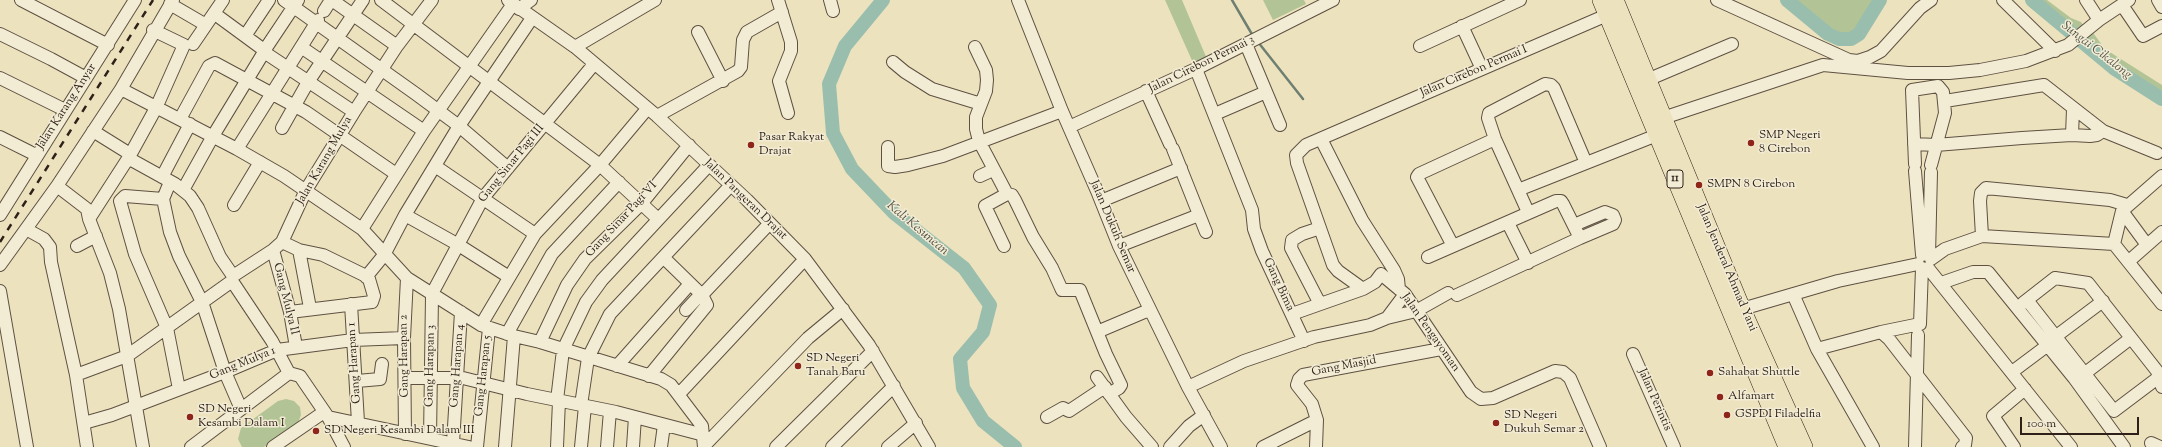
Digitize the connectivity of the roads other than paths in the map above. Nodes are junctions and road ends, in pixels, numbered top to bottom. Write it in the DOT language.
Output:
graph roads {
  1 [pos="21,0"];
  2 [pos="135,0"];
  3 [pos="223,0"];
  4 [pos="268,0"];
  5 [pos="332,0"];
  6 [pos="363,0"];
  7 [pos="381,0"];
  8 [pos="432,0"];
  9 [pos="532,0"];
  10 [pos="778,0"];
  11 [pos="1018,0"];
  12 [pos="1334,0"];
  13 [pos="1520,0"];
  14 [pos="1717,0"];
  15 [pos="1931,0"];
  16 [pos="2003,0"];
  17 [pos="2086,0"];
  18 [pos="2158,0"];
  19 [pos="171,2"];
  20 [pos="292,2"];
  21 [pos="647,2"];
  22 [pos="2125,2"];
  23 [pos="514,4"];
  24 [pos="1607,5"];
  25 [pos="2162,7"];
  26 [pos="782,12"];
  27 [pos="214,14"];
  28 [pos="352,15"];
  29 [pos="319,18"];
  30 [pos="532,18"];
  31 [pos="2099,20"];
  32 [pos="206,25"];
  33 [pos="413,25"];
  34 [pos="1462,26"];
  35 [pos="2162,26"];
  36 [pos="153,30"];
  37 [pos="698,32"];
  38 [pos="0,34"];
  39 [pos="245,36"];
  40 [pos="337,37"];
  41 [pos="1253,41"];
  42 [pos="193,44"];
  43 [pos="1732,44"];
  44 [pos="108,45"];
  45 [pos="397,46"];
  46 [pos="1420,46"];
  47 [pos="301,47"];
  48 [pos="575,47"];
  49 [pos="975,47"];
  50 [pos="2054,51"];
  51 [pos="264,52"];
  52 [pos="322,60"];
  53 [pos="893,62"];
  54 [pos="594,64"];
  55 [pos="468,66"];
  56 [pos="287,68"];
  57 [pos="382,69"];
  58 [pos="1196,69"];
  59 [pos="1482,69"];
  60 [pos="0,78"];
  61 [pos="86,78"];
  62 [pos="247,80"];
  63 [pos="1647,80"];
  64 [pos="488,81"];
  65 [pos="723,81"];
  66 [pos="308,82"];
  67 [pos="122,89"];
  68 [pos="368,91"];
  69 [pos="1146,91"];
  70 [pos="1266,92"];
  71 [pos="271,94"];
  72 [pos="1945,101"];
  73 [pos="981,104"];
  74 [pos="295,105"];
  75 [pos="156,108"];
  76 [pos="647,108"];
  77 [pos="63,109"];
  78 [pos="2073,109"];
  79 [pos="438,111"];
  80 [pos="1062,111"];
  81 [pos="354,112"];
  82 [pos="788,113"];
  83 [pos="1215,114"];
  84 [pos="657,116"];
  85 [pos="1663,118"];
  86 [pos="185,121"];
  87 [pos="546,124"];
  88 [pos="1280,125"];
  89 [pos="458,126"];
  90 [pos="1069,126"];
  91 [pos="282,128"];
  92 [pos="93,131"];
  93 [pos="424,131"];
  94 [pos="2102,131"];
  95 [pos="340,134"];
  96 [pos="1657,135"];
  97 [pos="2072,135"];
  98 [pos="213,136"];
  99 [pos="0,137"];
  100 [pos="1321,139"];
  101 [pos="1495,139"];
  102 [pos="979,141"];
  103 [pos="1914,144"];
  104 [pos="689,145"];
  105 [pos="1936,145"];
  106 [pos="888,147"];
  107 [pos="237,149"];
  108 [pos="2157,153"];
  109 [pos="36,155"];
  110 [pos="129,156"];
  111 [pos="260,162"];
  112 [pos="1586,163"];
  113 [pos="600,165"];
  114 [pos="709,165"];
  115 [pos="435,166"];
  116 [pos="508,168"];
  117 [pos="1181,168"];
  118 [pos="993,170"];
  119 [pos="396,174"];
  120 [pos="980,176"];
  121 [pos="2162,176"];
  122 [pos="166,180"];
  123 [pos="619,182"];
  124 [pos="731,185"];
  125 [pos="57,186"];
  126 [pos="183,190"];
  127 [pos="306,190"];
  128 [pos="1518,190"];
  129 [pos="1007,194"];
  130 [pos="483,198"];
  131 [pos="4,199"];
  132 [pos="163,199"];
  133 [pos="1101,201"];
  134 [pos="642,203"];
  135 [pos="234,205"];
  136 [pos="2125,208"];
  137 [pos="1528,212"];
  138 [pos="1925,212"];
  139 [pos="0,215"];
  140 [pos="405,215"];
  141 [pos="1199,215"];
  142 [pos="89,219"];
  143 [pos="658,219"];
  144 [pos="770,223"];
  145 [pos="1508,223"];
  146 [pos="1574,225"];
  147 [pos="1320,228"];
  148 [pos="26,229"];
  149 [pos="362,229"];
  150 [pos="1206,232"];
  151 [pos="2162,232"];
  152 [pos="535,234"];
  153 [pos="96,236"];
  154 [pos="1982,236"];
  155 [pos="1580,238"];
  156 [pos="457,244"];
  157 [pos="2114,244"];
  158 [pos="2146,245"];
  159 [pos="76,246"];
  160 [pos="278,246"];
  161 [pos="1004,246"];
  162 [pos="1119,246"];
  163 [pos="1453,246"];
  164 [pos="299,250"];
  165 [pos="384,255"];
  166 [pos="1428,257"];
  167 [pos="664,258"];
  168 [pos="805,259"];
  169 [pos="1387,261"];
  170 [pos="2129,261"];
  171 [pos="1528,262"];
  172 [pos="1925,262"];
  173 [pos="0,265"];
  174 [pos="1381,274"];
  175 [pos="366,277"];
  176 [pos="232,278"];
  177 [pos="406,278"];
  178 [pos="509,278"];
  179 [pos="1944,282"];
  180 [pos="690,285"];
  181 [pos="1363,289"];
  182 [pos="0,291"];
  183 [pos="1402,292"];
  184 [pos="701,294"];
  185 [pos="1793,294"];
  186 [pos="432,295"];
  187 [pos="2160,296"];
  188 [pos="2103,301"];
  189 [pos="202,302"];
  190 [pos="351,304"];
  191 [pos="1320,304"];
  192 [pos="310,308"];
  193 [pos="843,309"];
  194 [pos="1742,309"];
  195 [pos="686,310"];
  196 [pos="1149,310"];
  197 [pos="1416,311"];
  198 [pos="290,312"];
  199 [pos="461,312"];
  200 [pos="1292,314"];
  201 [pos="1387,318"];
  202 [pos="485,327"];
  203 [pos="167,328"];
  204 [pos="1097,332"];
  205 [pos="1881,332"];
  206 [pos="511,335"];
  207 [pos="1918,335"];
  208 [pos="404,338"];
  209 [pos="2131,338"];
  210 [pos="353,340"];
  211 [pos="1304,341"];
  212 [pos="2052,341"];
  213 [pos="540,342"];
  214 [pos="296,347"];
  215 [pos="1817,349"];
  216 [pos="277,350"];
  217 [pos="562,350"];
  218 [pos="1441,350"];
  219 [pos="873,351"];
  220 [pos="1633,354"];
  221 [pos="128,356"];
  222 [pos="588,358"];
  223 [pos="382,364"];
  224 [pos="617,366"];
  225 [pos="225,372"];
  226 [pos="289,372"];
  227 [pos="2012,372"];
  228 [pos="2084,374"];
  229 [pos="76,375"];
  230 [pos="649,376"];
  231 [pos="430,377"];
  232 [pos="1097,377"];
  233 [pos="405,378"];
  234 [pos="457,378"];
  235 [pos="1917,378"];
  236 [pos="357,381"];
  237 [pos="2160,382"];
  238 [pos="483,384"];
  239 [pos="894,386"];
  240 [pos="1188,387"];
  241 [pos="179,389"];
  242 [pos="2025,389"];
  243 [pos="509,390"];
  244 [pos="1107,391"];
  245 [pos="679,394"];
  246 [pos="558,400"];
  247 [pos="135,405"];
  248 [pos="583,405"];
  249 [pos="241,409"];
  250 [pos="610,411"];
  251 [pos="326,415"];
  252 [pos="1204,415"];
  253 [pos="635,417"];
  254 [pos="1048,417"];
  255 [pos="1317,420"];
  256 [pos="358,422"];
  257 [pos="84,423"];
  258 [pos="916,423"];
  259 [pos="664,425"];
  260 [pos="430,438"];
  261 [pos="412,439"];
  262 [pos="704,443"];
  263 [pos="448,444"];
  264 [pos="836,445"];
  265 [pos="27,447"];
  266 [pos="87,447"];
  267 [pos="143,447"];
  268 [pos="191,447"];
  269 [pos="273,447"];
  270 [pos="344,447"];
  271 [pos="469,447"];
  272 [pos="477,447"];
  273 [pos="505,447"];
  274 [pos="557,447"];
  275 [pos="581,447"];
  276 [pos="607,447"];
  277 [pos="633,447"];
  278 [pos="661,447"];
  279 [pos="776,447"];
  280 [pos="888,447"];
  281 [pos="929,447"];
  282 [pos="1152,447"];
  283 [pos="1170,447"];
  284 [pos="1221,447"];
  285 [pos="1263,447"];
  286 [pos="1316,447"];
  287 [pos="1600,447"];
  288 [pos="1674,447"];
  289 [pos="1787,447"];
  290 [pos="1804,447"];
  291 [pos="1872,447"];
  292 [pos="1914,447"];
  293 [pos="1962,447"];
  294 [pos="2014,447"];
  295 [pos="2071,447"];
  296 [pos="2124,447"];
  1 -- 44 [label="street"];
  2 -- 44 [label="street, Jalan Karang Anyar"];
  3 -- 27 [label="street"];
  4 -- 39 [label="street"];
  5 -- 28 [label="street"];
  5 -- 29 [label="street"];
  6 -- 28 [label="street"];
  7 -- 33 [label="street"];
  8 -- 33 [label="street, Jalan Karang Mulya"];
  9 -- 23 [label="street"];
  10 -- 26 [label="street"];
  11 -- 80 [label="street, Jalan Dukuh Semar"];
  12 -- 41 [label="street, Jalan Cirebon Permai 3"];
  13 -- 34 [label="street"];
  14 -- 15 [label="street"];
  16 -- 50 [label="street"];
  17 -- 31 [label="street"];
  18 -- 25 [label="street"];
  19 -- 32 [label="street"];
  19 -- 36 [label="street"];
  20 -- 29 [label="street"];
  20 -- 51 [label="street"];
  21 -- 48 [label="street"];
  22 -- 31 [label="street"];
  22 -- 35 [label="street"];
  23 -- 30 [label="street, Jalan Pangeran Drajat"];
  23 -- 55 [label="street"];
  24 -- 59 [label="street, Jalan Cirebon Permai I"];
  24 -- 63 [label="highway, Jalan Jenderal Ahmad Yani / 11"];
  24 -- 96 [label="highway, Jalan Jenderal Ahmad Yani / 11"];
  26 -- 65 [label="street"];
  26 -- 82 [label="street"];
  27 -- 32 [label="street"];
  27 -- 39 [label="street"];
  28 -- 40 [label="street"];
  28 -- 45 [label="street"];
  29 -- 40 [label="street"];
  29 -- 47 [label="street"];
  30 -- 48 [label="street, Jalan Pangeran Drajat"];
  30 -- 64 [label="street"];
  31 -- 50 [label="street"];
  32 -- 42 [label="street"];
  33 -- 45 [label="street, Jalan Karang Mulya"];
  33 -- 55 [label="street"];
  34 -- 46 [label="street"];
  34 -- 59 [label="street"];
  36 -- 67 [label="street"];
  36 -- 75 [label="street"];
  37 -- 65 [label="street"];
  38 -- 61 [label="street"];
  39 -- 51 [label="street"];
  40 -- 52 [label="street"];
  40 -- 57 [label="street"];
  41 -- 58 [label="street, Jalan Cirebon Permai 3"];
  41 -- 70 [label="street"];
  43 -- 63 [label="street"];
  44 -- 61 [label="street, Jalan Karang Anyar"];
  45 -- 57 [label="street, Jalan Karang Mulya"];
  47 -- 52 [label="street"];
  47 -- 56 [label="street"];
  48 -- 54 [label="street, Jalan Pangeran Drajat"];
  49 -- 73 [label="street"];
  50 -- 85 [label="street"];
  51 -- 56 [label="street"];
  51 -- 62 [label="street"];
  52 -- 66 [label="street"];
  52 -- 68 [label="street"];
  53 -- 73 [label="street"];
  54 -- 76 [label="street, Jalan Pangeran Drajat"];
  54 -- 87 [label="street, Gang Sinar Pagi III"];
  55 -- 64 [label="street"];
  55 -- 79 [label="street"];
  56 -- 66 [label="street"];
  56 -- 71 [label="street"];
  57 -- 68 [label="street, Jalan Karang Mulya"];
  57 -- 79 [label="street"];
  58 -- 69 [label="street, Jalan Cirebon Permai 3"];
  58 -- 83 [label="street, Gang Bima"];
  59 -- 100 [label="street, Jalan Cirebon Permai I"];
  60 -- 77 [label="street"];
  61 -- 77 [label="street, Jalan Karang Anyar"];
  62 -- 71 [label="street"];
  62 -- 86 [label="street"];
  62 -- 98 [label="street"];
  63 -- 85 [label="highway, Jalan Jenderal Ahmad Yani / 11"];
  64 -- 87 [label="street"];
  64 -- 89 [label="street"];
  65 -- 84 [label="street"];
  66 -- 74 [label="street"];
  66 -- 81 [label="street"];
  67 -- 75 [label="street"];
  67 -- 92 [label="street"];
  68 -- 81 [label="street, Jalan Karang Mulya"];
  68 -- 93 [label="street"];
  69 -- 90 [label="street, Jalan Cirebon Permai 3"];
  69 -- 117 [label="street"];
  70 -- 83 [label="street"];
  70 -- 88 [label="street"];
  71 -- 74 [label="street"];
  71 -- 107 [label="street"];
  72 -- 78 [label="street"];
  72 -- 103 [label="street"];
  72 -- 105 [label="street"];
  73 -- 102 [label="street"];
  74 -- 91 [label="street"];
  74 -- 95 [label="street"];
  75 -- 86 [label="street"];
  75 -- 110 [label="street"];
  76 -- 84 [label="street, Jalan Pangeran Drajat"];
  76 -- 113 [label="street"];
  77 -- 109 [label="street, Jalan Karang Anyar"];
  78 -- 94 [label="street"];
  78 -- 97 [label="street"];
  79 -- 89 [label="street"];
  79 -- 93 [label="street"];
  80 -- 90 [label="street, Jalan Dukuh Semar"];
  80 -- 102 [label="street"];
  81 -- 95 [label="street, Jalan Karang Mulya"];
  83 -- 200 [label="street, Gang Bima"];
  84 -- 104 [label="street, Jalan Pangeran Drajat"];
  85 -- 194 [label="highway, Jalan Jenderal Ahmad Yani / 11"];
  86 -- 98 [label="street"];
  86 -- 122 [label="street"];
  87 -- 113 [label="street"];
  87 -- 116 [label="street, Gang Sinar Pagi III"];
  89 -- 115 [label="street"];
  89 -- 116 [label="street"];
  90 -- 133 [label="street, Jalan Dukuh Semar"];
  92 -- 110 [label="street"];
  92 -- 125 [label="street"];
  93 -- 119 [label="street"];
  94 -- 97 [label="street"];
  94 -- 108 [label="street"];
  95 -- 119 [label="street"];
  95 -- 127 [label="street, Jalan Karang Mulya"];
  96 -- 112 [label="street"];
  96 -- 289 [label="highway, Jalan Jenderal Ahmad Yani / 11"];
  97 -- 105 [label="street"];
  98 -- 107 [label="street"];
  98 -- 126 [label="street"];
  99 -- 109 [label="street"];
  100 -- 147 [label="street, Jalan Cirebon Permai I"];
  100 -- 169 [label="street"];
  101 -- 112 [label="street"];
  101 -- 128 [label="street"];
  101 -- 163 [label="street"];
  102 -- 106 [label="street"];
  102 -- 118 [label="street"];
  103 -- 105 [label="street"];
  103 -- 138 [label="street"];
  104 -- 114 [label="street, Jalan Pangeran Drajat"];
  104 -- 134 [label="street, Gang Sinar Pagi VI"];
  105 -- 138 [label="street"];
  107 -- 111 [label="street"];
  109 -- 131 [label="street, Jalan Karang Anyar"];
  110 -- 122 [label="street"];
  110 -- 142 [label="street"];
  111 -- 127 [label="street"];
  111 -- 135 [label="street"];
  112 -- 128 [label="street"];
  113 -- 123 [label="street"];
  113 -- 152 [label="street"];
  114 -- 124 [label="street, Jalan Pangeran Drajat"];
  114 -- 143 [label="street"];
  115 -- 130 [label="street"];
  115 -- 140 [label="street"];
  116 -- 130 [label="street, Gang Sinar Pagi III"];
  117 -- 133 [label="street"];
  117 -- 141 [label="street"];
  118 -- 120 [label="street"];
  118 -- 129 [label="street"];
  119 -- 149 [label="street"];
  121 -- 136 [label="street"];
  122 -- 126 [label="street"];
  122 -- 132 [label="street"];
  123 -- 134 [label="street"];
  123 -- 206 [label="street"];
  124 -- 144 [label="street, Jalan Pangeran Drajat"];
  124 -- 167 [label="street"];
  125 -- 142 [label="street"];
  125 -- 148 [label="street"];
  126 -- 176 [label="street"];
  127 -- 149 [label="street"];
  127 -- 160 [label="street, Jalan Karang Mulya"];
  128 -- 137 [label="street"];
  129 -- 161 [label="street"];
  129 -- 204 [label="street"];
  130 -- 152 [label="street"];
  130 -- 156 [label="street, Gang Sinar Pagi III"];
  131 -- 139 [label="street, Jalan Karang Anyar"];
  132 -- 189 [label="street"];
  132 -- 203 [label="street"];
  133 -- 162 [label="street, Jalan Dukuh Semar"];
  134 -- 143 [label="street"];
  134 -- 213 [label="street, Gang Sinar Pagi VI"];
  136 -- 154 [label="street"];
  136 -- 157 [label="street"];
  136 -- 158 [label="street"];
  137 -- 145 [label="street"];
  137 -- 146 [label="street"];
  138 -- 172 [label="street"];
  140 -- 156 [label="street"];
  140 -- 165 [label="street"];
  141 -- 150 [label="street"];
  141 -- 162 [label="street"];
  142 -- 153 [label="street"];
  143 -- 217 [label="street"];
  144 -- 168 [label="street, Jalan Pangeran Drajat"];
  144 -- 184 [label="street"];
  145 -- 163 [label="street"];
  145 -- 171 [label="street"];
  146 -- 155 [label="street"];
  146 -- 155 [label="street"];
  147 -- 181 [label="street"];
  147 -- 191 [label="street"];
  148 -- 173 [label="street"];
  148 -- 229 [label="street"];
  149 -- 165 [label="street"];
  151 -- 158 [label="street"];
  152 -- 178 [label="street"];
  153 -- 159 [label="street"];
  153 -- 221 [label="street"];
  154 -- 157 [label="street"];
  154 -- 172 [label="street"];
  155 -- 171 [label="street"];
  156 -- 178 [label="street"];
  156 -- 186 [label="street, Gang Sinar Pagi III"];
  157 -- 170 [label="street"];
  158 -- 170 [label="street"];
  160 -- 164 [label="street"];
  160 -- 176 [label="street"];
  160 -- 198 [label="street, Gang Mulya II"];
  162 -- 196 [label="street, Jalan Dukuh Semar"];
  163 -- 166 [label="street"];
  164 -- 175 [label="street"];
  164 -- 192 [label="street"];
  165 -- 175 [label="street"];
  165 -- 177 [label="street"];
  167 -- 180 [label="street"];
  167 -- 222 [label="street"];
  168 -- 193 [label="street, Jalan Pangeran Drajat"];
  168 -- 245 [label="street"];
  169 -- 174 [label="street"];
  169 -- 183 [label="street"];
  170 -- 187 [label="street"];
  171 -- 197 [label="street"];
  172 -- 185 [label="street"];
  172 -- 205 [label="street"];
  172 -- 227 [label="street"];
  174 -- 181 [label="street"];
  174 -- 183 [label="street, Jalan Pengayoman"];
  175 -- 190 [label="street"];
  176 -- 189 [label="street"];
  176 -- 216 [label="street"];
  177 -- 186 [label="street"];
  177 -- 208 [label="street, Gang Harapan 2"];
  178 -- 202 [label="street"];
  179 -- 212 [label="street"];
  180 -- 184 [label="street"];
  180 -- 224 [label="street"];
  181 -- 191 [label="street"];
  182 -- 265 [label="street"];
  183 -- 197 [label="street, Jalan Pengayoman"];
  183 -- 201 [label="street"];
  184 -- 195 [label="street"];
  184 -- 230 [label="street"];
  185 -- 194 [label="street"];
  185 -- 215 [label="street"];
  186 -- 199 [label="street"];
  186 -- 231 [label="street, Gang Harapan 3"];
  188 -- 209 [label="street"];
  188 -- 212 [label="street"];
  188 -- 212 [label="street"];
  189 -- 203 [label="street"];
  189 -- 225 [label="street"];
  190 -- 192 [label="street"];
  190 -- 210 [label="street, Gang Harapan 1"];
  191 -- 200 [label="street"];
  192 -- 198 [label="street"];
  193 -- 219 [label="street, Jalan Pangeran Drajat"];
  193 -- 262 [label="street"];
  194 -- 290 [label="highway, Jalan Jenderal Ahmad Yani / 11"];
  196 -- 204 [label="street"];
  196 -- 240 [label="street, Jalan Dukuh Semar"];
  197 -- 201 [label="street"];
  197 -- 218 [label="street, Jalan Pengayoman"];
  198 -- 214 [label="street, Gang Mulya II"];
  199 -- 202 [label="street"];
  199 -- 234 [label="street, Gang Harapan 4"];
  200 -- 211 [label="street, Gang Bima"];
  201 -- 211 [label="street"];
  202 -- 206 [label="street"];
  202 -- 238 [label="street, Gang Harapan 5"];
  203 -- 221 [label="street"];
  203 -- 241 [label="street"];
  204 -- 244 [label="street"];
  205 -- 215 [label="street"];
  205 -- 235 [label="street"];
  206 -- 213 [label="street"];
  206 -- 243 [label="street"];
  207 -- 235 [label="street"];
  208 -- 210 [label="street, Gang Mulya 1"];
  208 -- 233 [label="street, Gang Harapan 2"];
  209 -- 228 [label="street"];
  209 -- 237 [label="street"];
  210 -- 214 [label="street, Gang Mulya 1"];
  210 -- 236 [label="street, Gang Harapan 1"];
  211 -- 240 [label="street"];
  212 -- 227 [label="street"];
  212 -- 228 [label="street"];
  212 -- 296 [label="street"];
  213 -- 217 [label="street"];
  214 -- 216 [label="street, Gang Mulya 1"];
  215 -- 291 [label="street"];
  216 -- 225 [label="street, Gang Mulya 1"];
  216 -- 226 [label="street"];
  217 -- 222 [label="street"];
  217 -- 246 [label="street"];
  218 -- 255 [label="street, Gang Masjid"];
  218 -- 287 [label="street, Jalan Pengayoman"];
  219 -- 239 [label="street, Jalan Pangeran Drajat"];
  219 -- 279 [label="street"];
  220 -- 288 [label="street, Jalan Perintis"];
  221 -- 229 [label="street"];
  221 -- 247 [label="street"];
  222 -- 224 [label="street"];
  222 -- 248 [label="street"];
  223 -- 236 [label="street"];
  224 -- 230 [label="street"];
  225 -- 241 [label="street, Gang Mulya 1"];
  225 -- 249 [label="street"];
  226 -- 249 [label="street"];
  226 -- 251 [label="street"];
  227 -- 242 [label="street"];
  228 -- 237 [label="street"];
  229 -- 257 [label="street"];
  230 -- 245 [label="street"];
  231 -- 233 [label="street"];
  231 -- 234 [label="street"];
  231 -- 260 [label="street, Gang Harapan 3"];
  232 -- 244 [label="street"];
  233 -- 261 [label="street, Gang Harapan 2"];
  234 -- 238 [label="street"];
  234 -- 263 [label="street, Gang Harapan 4"];
  235 -- 292 [label="street"];
  235 -- 293 [label="street"];
  236 -- 256 [label="street, Gang Harapan 1"];
  238 -- 243 [label="street"];
  238 -- 272 [label="street, Gang Harapan 5"];
  239 -- 258 [label="street, Jalan Pangeran Drajat"];
  239 -- 264 [label="street"];
  240 -- 252 [label="street, Jalan Dukuh Semar"];
  241 -- 247 [label="street, Gang Mulya 1"];
  242 -- 294 [label="street"];
  242 -- 295 [label="street"];
  243 -- 246 [label="street"];
  243 -- 273 [label="street"];
  244 -- 254 [label="street"];
  244 -- 282 [label="street"];
  245 -- 262 [label="street"];
  246 -- 248 [label="street"];
  246 -- 274 [label="street"];
  247 -- 257 [label="street, Gang Mulya 1"];
  247 -- 267 [label="street"];
  248 -- 250 [label="street"];
  248 -- 275 [label="street"];
  249 -- 268 [label="street"];
  250 -- 253 [label="street"];
  250 -- 276 [label="street"];
  251 -- 256 [label="street"];
  251 -- 269 [label="street"];
  251 -- 270 [label="street"];
  252 -- 283 [label="street"];
  252 -- 284 [label="street, Jalan Dukuh Semar"];
  253 -- 259 [label="street"];
  253 -- 277 [label="street"];
  255 -- 285 [label="street"];
  255 -- 286 [label="street, Gang Masjid"];
  256 -- 261 [label="street"];
  257 -- 266 [label="street"];
  258 -- 280 [label="street"];
  258 -- 281 [label="street, Jalan Pangeran Drajat"];
  259 -- 262 [label="street"];
  259 -- 278 [label="street"];
  260 -- 261 [label="street"];
  260 -- 263 [label="street"];
  263 -- 271 [label="street"];
}
